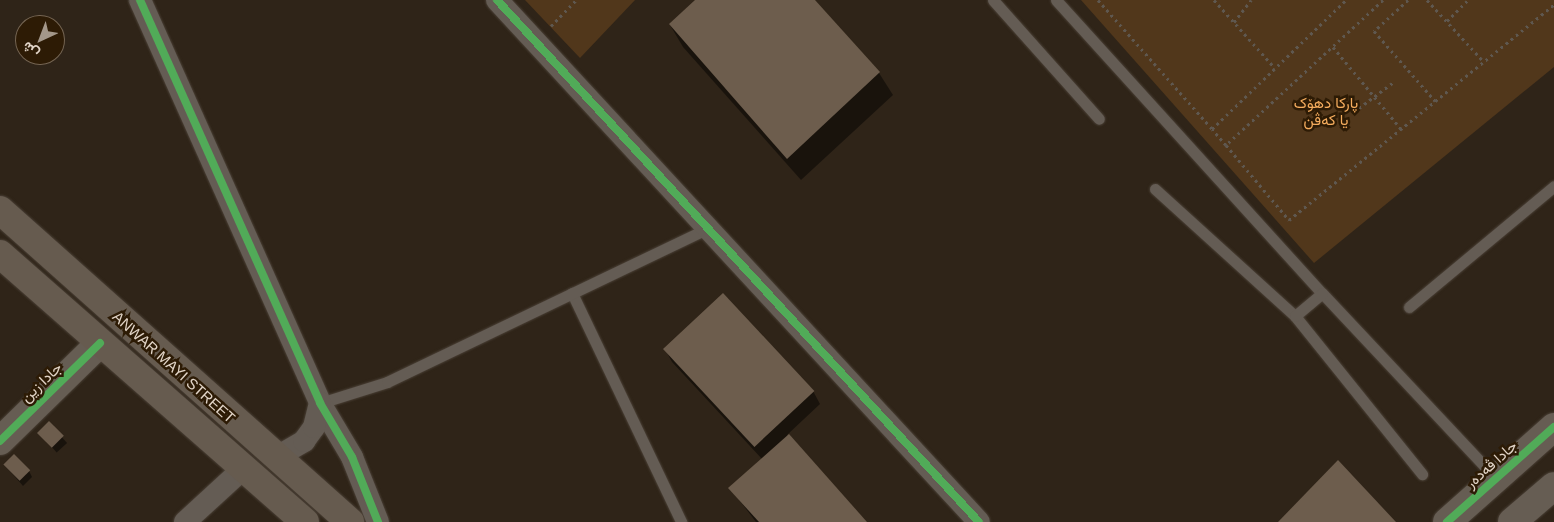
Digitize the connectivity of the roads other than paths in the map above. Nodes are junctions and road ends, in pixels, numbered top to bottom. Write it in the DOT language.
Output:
graph roads {
  1 [pos="140,0"];
  2 [pos="497,0"];
  3 [pos="993,0"];
  4 [pos="1056,0"];
  5 [pos="1098,119"];
  6 [pos="1554,186"];
  7 [pos="1155,189"];
  8 [pos="0,210"];
  9 [pos="708,228"];
  10 [pos="0,254"];
  11 [pos="572,293"];
  12 [pos="1322,293"];
  13 [pos="1409,307"];
  14 [pos="1295,316"];
  15 [pos="100,343"];
  16 [pos="320,403"];
  17 [pos="1554,427"];
  18 [pos="0,441"];
  19 [pos="275,458"];
  20 [pos="244,468"];
  21 [pos="1422,474"];
  22 [pos="1496,478"];
  23 [pos="1554,486"];
  24 [pos="185,522"];
  25 [pos="305,522"];
  26 [pos="350,522"];
  27 [pos="378,522"];
  28 [pos="681,522"];
  29 [pos="979,522"];
  30 [pos="1447,522"];
  31 [pos="1512,522"];
  1 -- 16 [label="street"];
  2 -- 9 [label="street"];
  3 -- 5 [label="lane"];
  4 -- 12 [label="lane"];
  6 -- 13 [label="lane"];
  7 -- 14 [label="lane"];
  8 -- 19 [label="main road, ANWAR MAYI STREET"];
  9 -- 11 [label="lane"];
  9 -- 29 [label="street"];
  10 -- 15 [label="main road, ANWAR MAYI STREET"];
  11 -- 16 [label="lane"];
  11 -- 28 [label="lane"];
  12 -- 14 [label="lane"];
  12 -- 22 [label="lane"];
  14 -- 21 [label="lane"];
  15 -- 18 [label="street, جادا زین"];
  15 -- 20 [label="main road, ANWAR MAYI STREET"];
  16 -- 19 [label="street"];
  16 -- 27 [label="street"];
  17 -- 22 [label="street, جادا ڤەدەر"];
  19 -- 26 [label="main road, ANWAR MAYI STREET"];
  20 -- 24 [label="street"];
  20 -- 25 [label="main road, ANWAR MAYI STREET"];
  22 -- 30 [label="street, جادا ڤەدەر"];
  23 -- 31 [label="street"];
}
